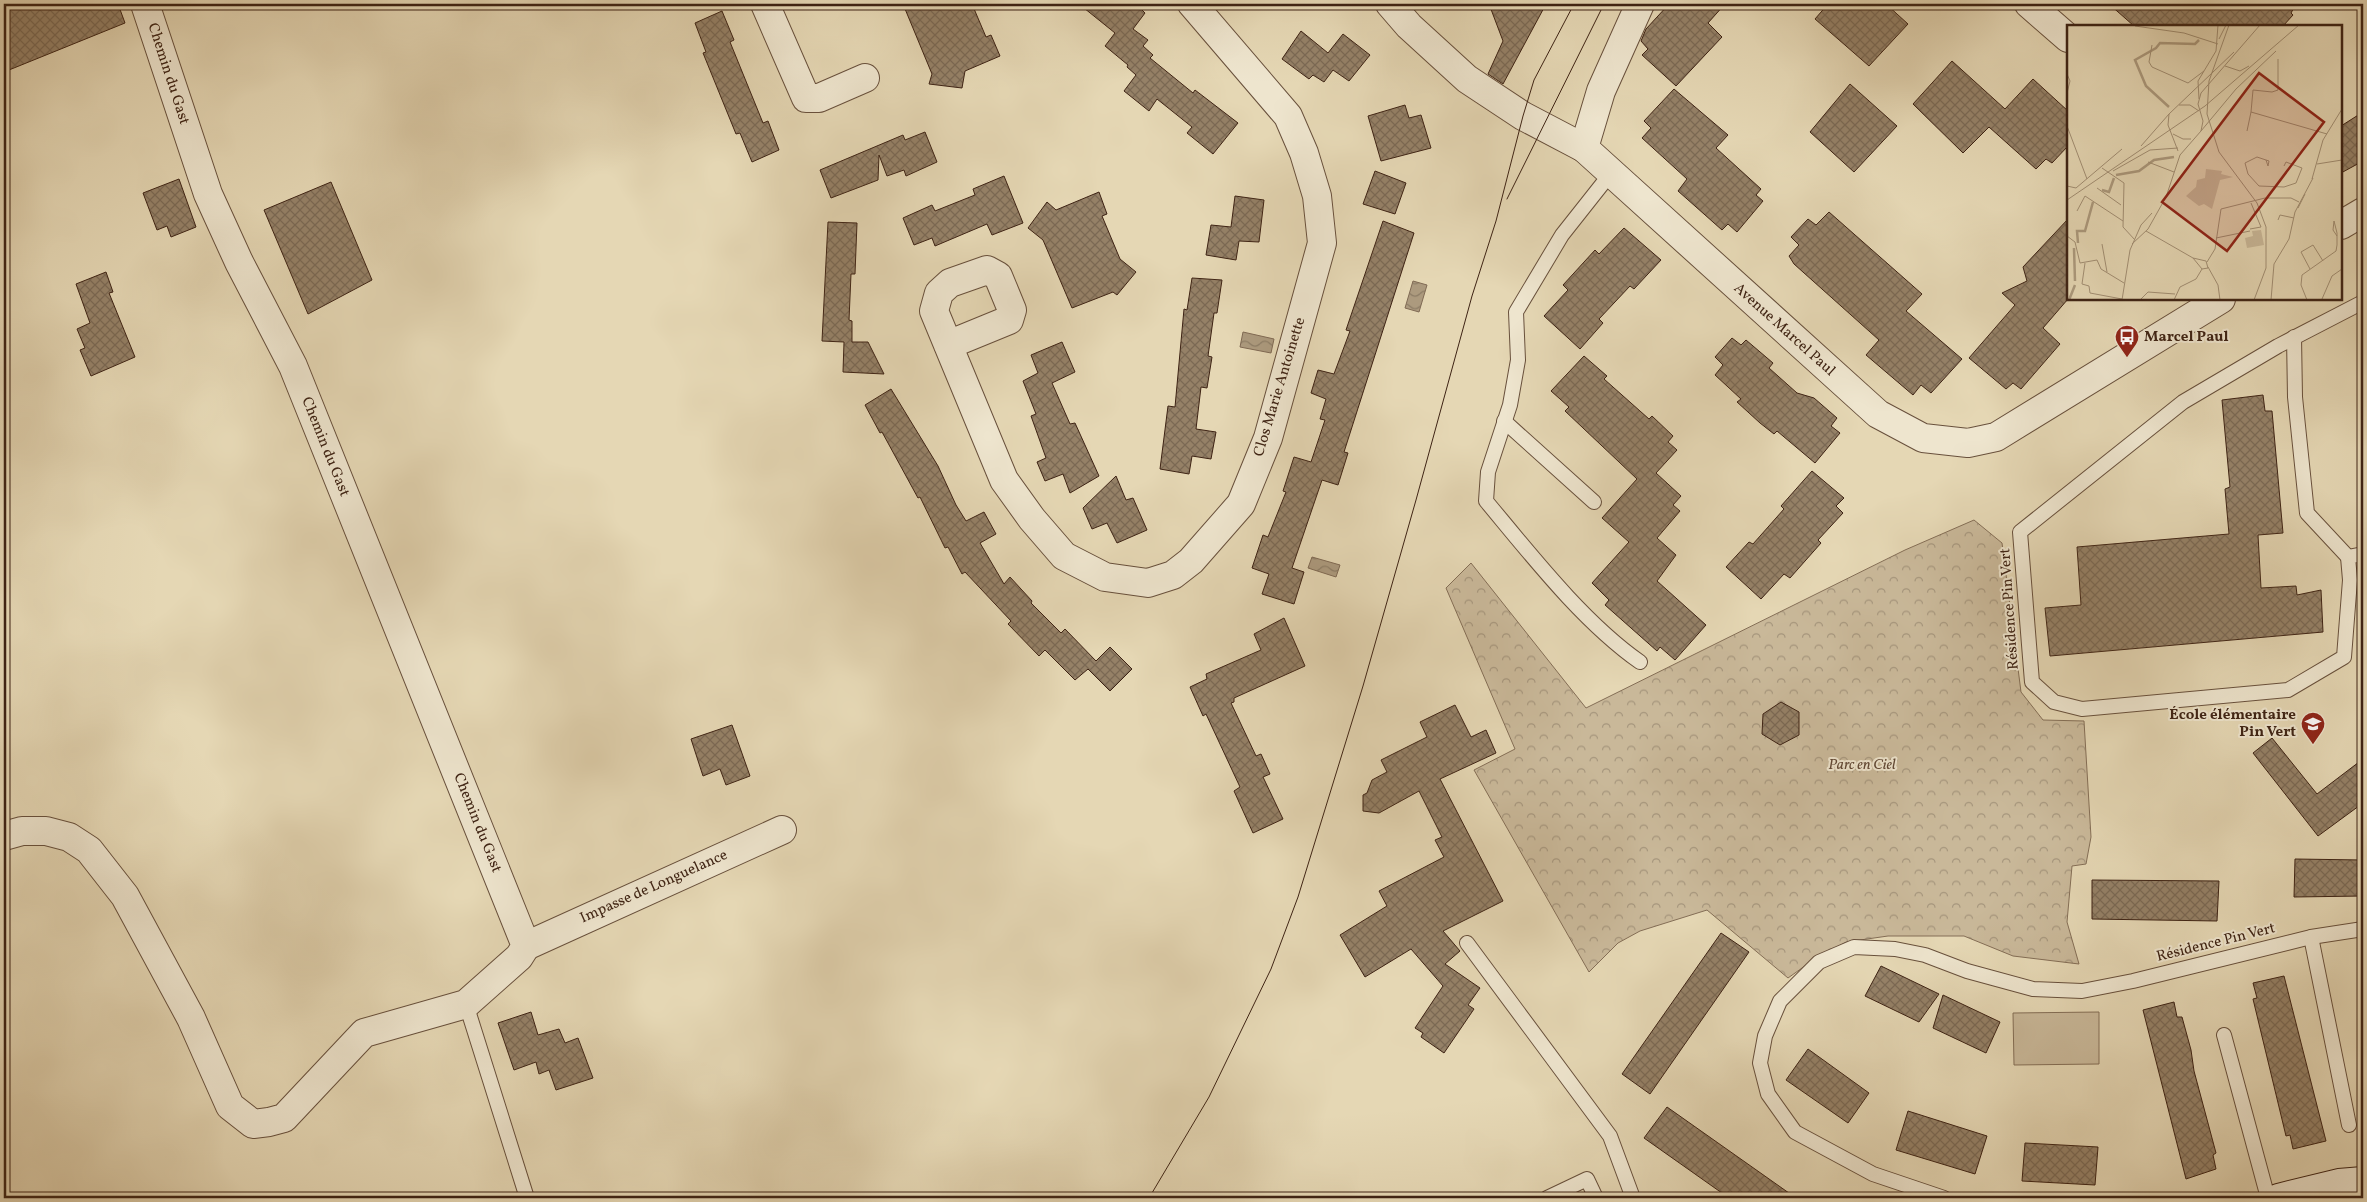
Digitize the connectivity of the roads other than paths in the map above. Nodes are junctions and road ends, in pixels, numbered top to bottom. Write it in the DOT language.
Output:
graph roads {
  1 [pos="145,4"];
  2 [pos="765,4"];
  3 [pos="1192,4"];
  4 [pos="1390,4"];
  5 [pos="1640,4"];
  6 [pos="2029,4"];
  7 [pos="2067,37"];
  8 [pos="865,78"];
  9 [pos="1584,148"];
  10 [pos="1611,173"];
  11 [pos="2363,212"];
  12 [pos="2342,224"];
  13 [pos="2219,300"];
  14 [pos="2363,302"];
  15 [pos="2294,337"];
  16 [pos="948,345"];
  17 [pos="1504,421"];
  18 [pos="1594,502"];
  19 [pos="2363,554"];
  20 [pos="2348,556"];
  21 [pos="1640,662"];
  22 [pos="782,830"];
  23 [pos="4,836"];
  24 [pos="2363,929"];
  25 [pos="2311,937"];
  26 [pos="1466,943"];
  27 [pos="526,946"];
  28 [pos="466,1004"];
  29 [pos="2224,1035"];
  30 [pos="2349,1125"];
  31 [pos="2355,1183"];
  32 [pos="527,1198"];
  33 [pos="1547,1198"];
  34 [pos="1596,1198"];
  35 [pos="1633,1198"];
  36 [pos="1944,1198"];
  37 [pos="2268,1198"];
  38 [pos="2278,1198"];
  1 -- 27 [label="street, Chemin du Gast"];
  2 -- 8 [label="street"];
  3 -- 16 [label="street, Clos Marie Antoinette"];
  4 -- 9 [label="street, Avenue Marcel Paul"];
  5 -- 9 [label="street"];
  6 -- 7 [label="street"];
  9 -- 10 [label="street, Avenue Marcel Paul"];
  10 -- 13 [label="street, Avenue Marcel Paul"];
  10 -- 17 [label="lane"];
  11 -- 12 [label="street"];
  14 -- 15 [label="lane, Résidence Pin Vert"];
  15 -- 20 [label="lane"];
  15 -- 20 [label="lane, Résidence Pin Vert"];
  17 -- 18 [label="lane"];
  17 -- 21 [label="lane"];
  19 -- 20 [label="lane"];
  22 -- 27 [label="street, Impasse de Longuelance"];
  23 -- 28 [label="street"];
  24 -- 25 [label="lane, Résidence Pin Vert"];
  25 -- 30 [label="lane"];
  25 -- 36 [label="lane, Résidence Pin Vert"];
  26 -- 35 [label="lane"];
  27 -- 28 [label="street"];
  28 -- 32 [label="lane"];
  29 -- 37 [label="lane"];
  31 -- 38 [label="street"];
  33 -- 34 [label="lane"];
}
